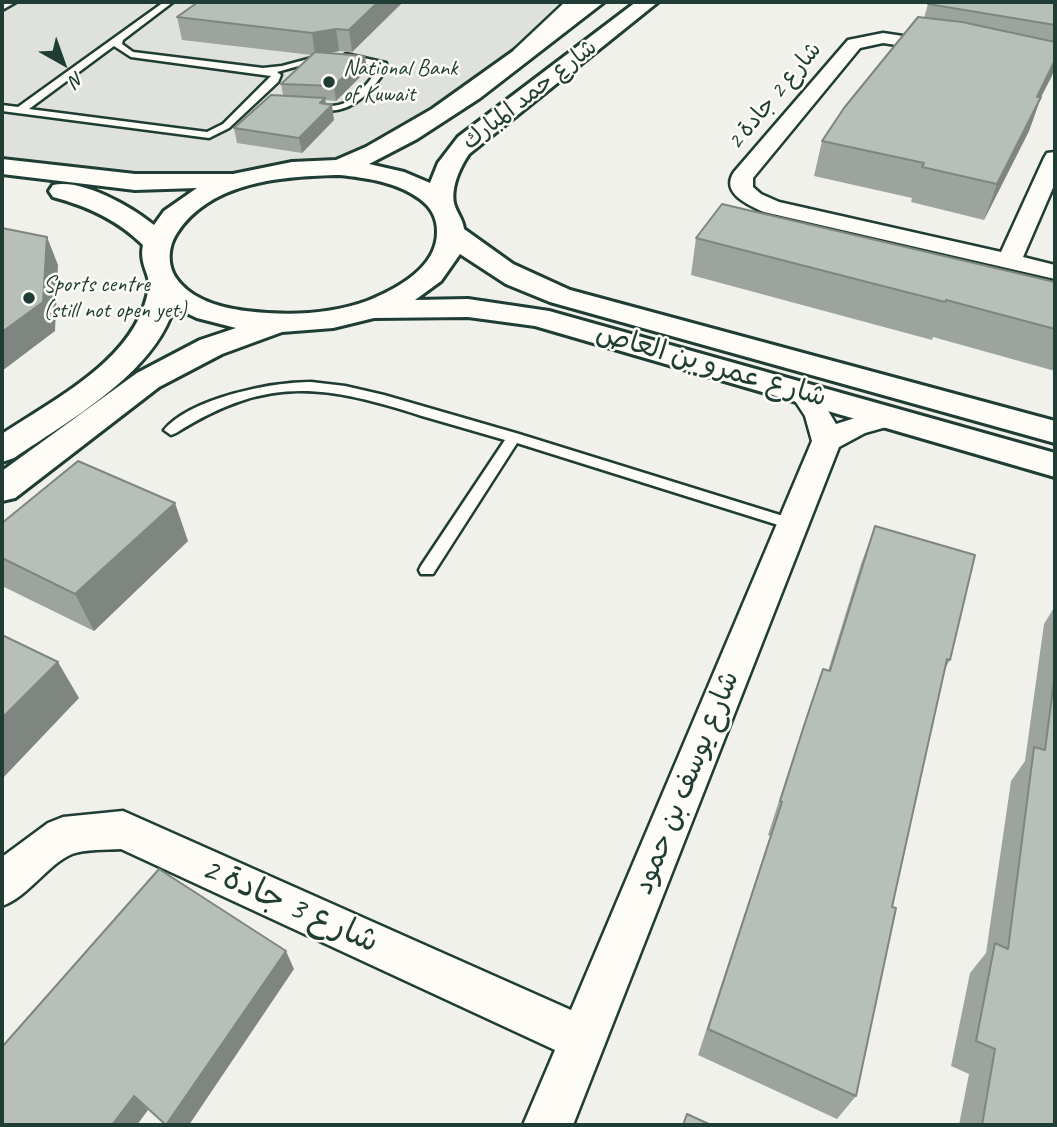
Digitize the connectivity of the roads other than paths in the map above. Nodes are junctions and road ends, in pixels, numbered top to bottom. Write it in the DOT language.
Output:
graph roads {
  1 [pos="12,2"];
  2 [pos="169,2"];
  3 [pos="575,2"];
  4 [pos="594,2"];
  5 [pos="648,2"];
  6 [pos="2,8"];
  7 [pos="119,38"];
  8 [pos="961,50"];
  9 [pos="516,59"];
  10 [pos="263,71"];
  11 [pos="263,104"];
  12 [pos="300,105"];
  13 [pos="2,108"];
  14 [pos="21,110"];
  15 [pos="240,113"];
  16 [pos="1055,158"];
  17 [pos="2,166"];
  18 [pos="340,167"];
  19 [pos="247,178"];
  20 [pos="2,179"];
  21 [pos="446,219"];
  22 [pos="157,243"];
  23 [pos="1009,262"];
  24 [pos="1055,272"];
  25 [pos="164,283"];
  26 [pos="360,312"];
  27 [pos="279,324"];
  28 [pos="804,393"];
  29 [pos="887,417"];
  30 [pos="172,430"];
  31 [pos="1055,432"];
  32 [pos="514,437"];
  33 [pos="828,442"];
  34 [pos="2,450"];
  35 [pos="1055,465"];
  36 [pos="2,489"];
  37 [pos="791,524"];
  38 [pos="427,570"];
  39 [pos="2,886"];
  40 [pos="583,1039"];
  41 [pos="548,1125"];
  1 -- 6 [label="lane"];
  2 -- 7 [label="lane"];
  3 -- 9 [label="street"];
  4 -- 9 [label="main road, شارع حمد المبارك"];
  5 -- 21 [label="main road, شارع حمد المبارك"];
  7 -- 10 [label="lane"];
  7 -- 14 [label="lane"];
  8 -- 23 [label="street, شارع 2 جادة 2"];
  9 -- 18 [label="main road, شارع حمد المبارك"];
  10 -- 12 [label="lane"];
  10 -- 15 [label="lane"];
  11 -- 15 [label="lane"];
  13 -- 14 [label="lane"];
  14 -- 15 [label="lane"];
  16 -- 23 [label="street"];
  17 -- 19 [label="main road"];
  18 -- 19 [label="main road"];
  18 -- 21 [label="main road, شارع عمرو بن العاص"];
  19 -- 22 [label="main road"];
  20 -- 22 [label="main road"];
  21 -- 26 [label="main road, شارع حمد المبارك"];
  21 -- 31 [label="main road, شارع عمرو بن العاص"];
  22 -- 25 [label="main road"];
  23 -- 24 [label="street, شارع 2 جادة 2"];
  25 -- 27 [label="main road"];
  25 -- 34 [label="main road"];
  26 -- 27 [label="main road"];
  26 -- 28 [label="main road, شارع عمرو بن العاص"];
  27 -- 36 [label="main road"];
  28 -- 29 [label="main road, شارع عمرو بن العاص"];
  28 -- 33 [label="street"];
  29 -- 33 [label="street"];
  29 -- 35 [label="main road, شارع عمرو بن العاص"];
  30 -- 32 [label="lane"];
  32 -- 37 [label="lane"];
  32 -- 38 [label="lane"];
  33 -- 37 [label="street, شارع يوسف بن حمود"];
  37 -- 40 [label="street, شارع يوسف بن حمود"];
  39 -- 40 [label="street, شارع 3 جادة 2"];
  40 -- 41 [label="street, شارع يوسف بن حمود"];
}
